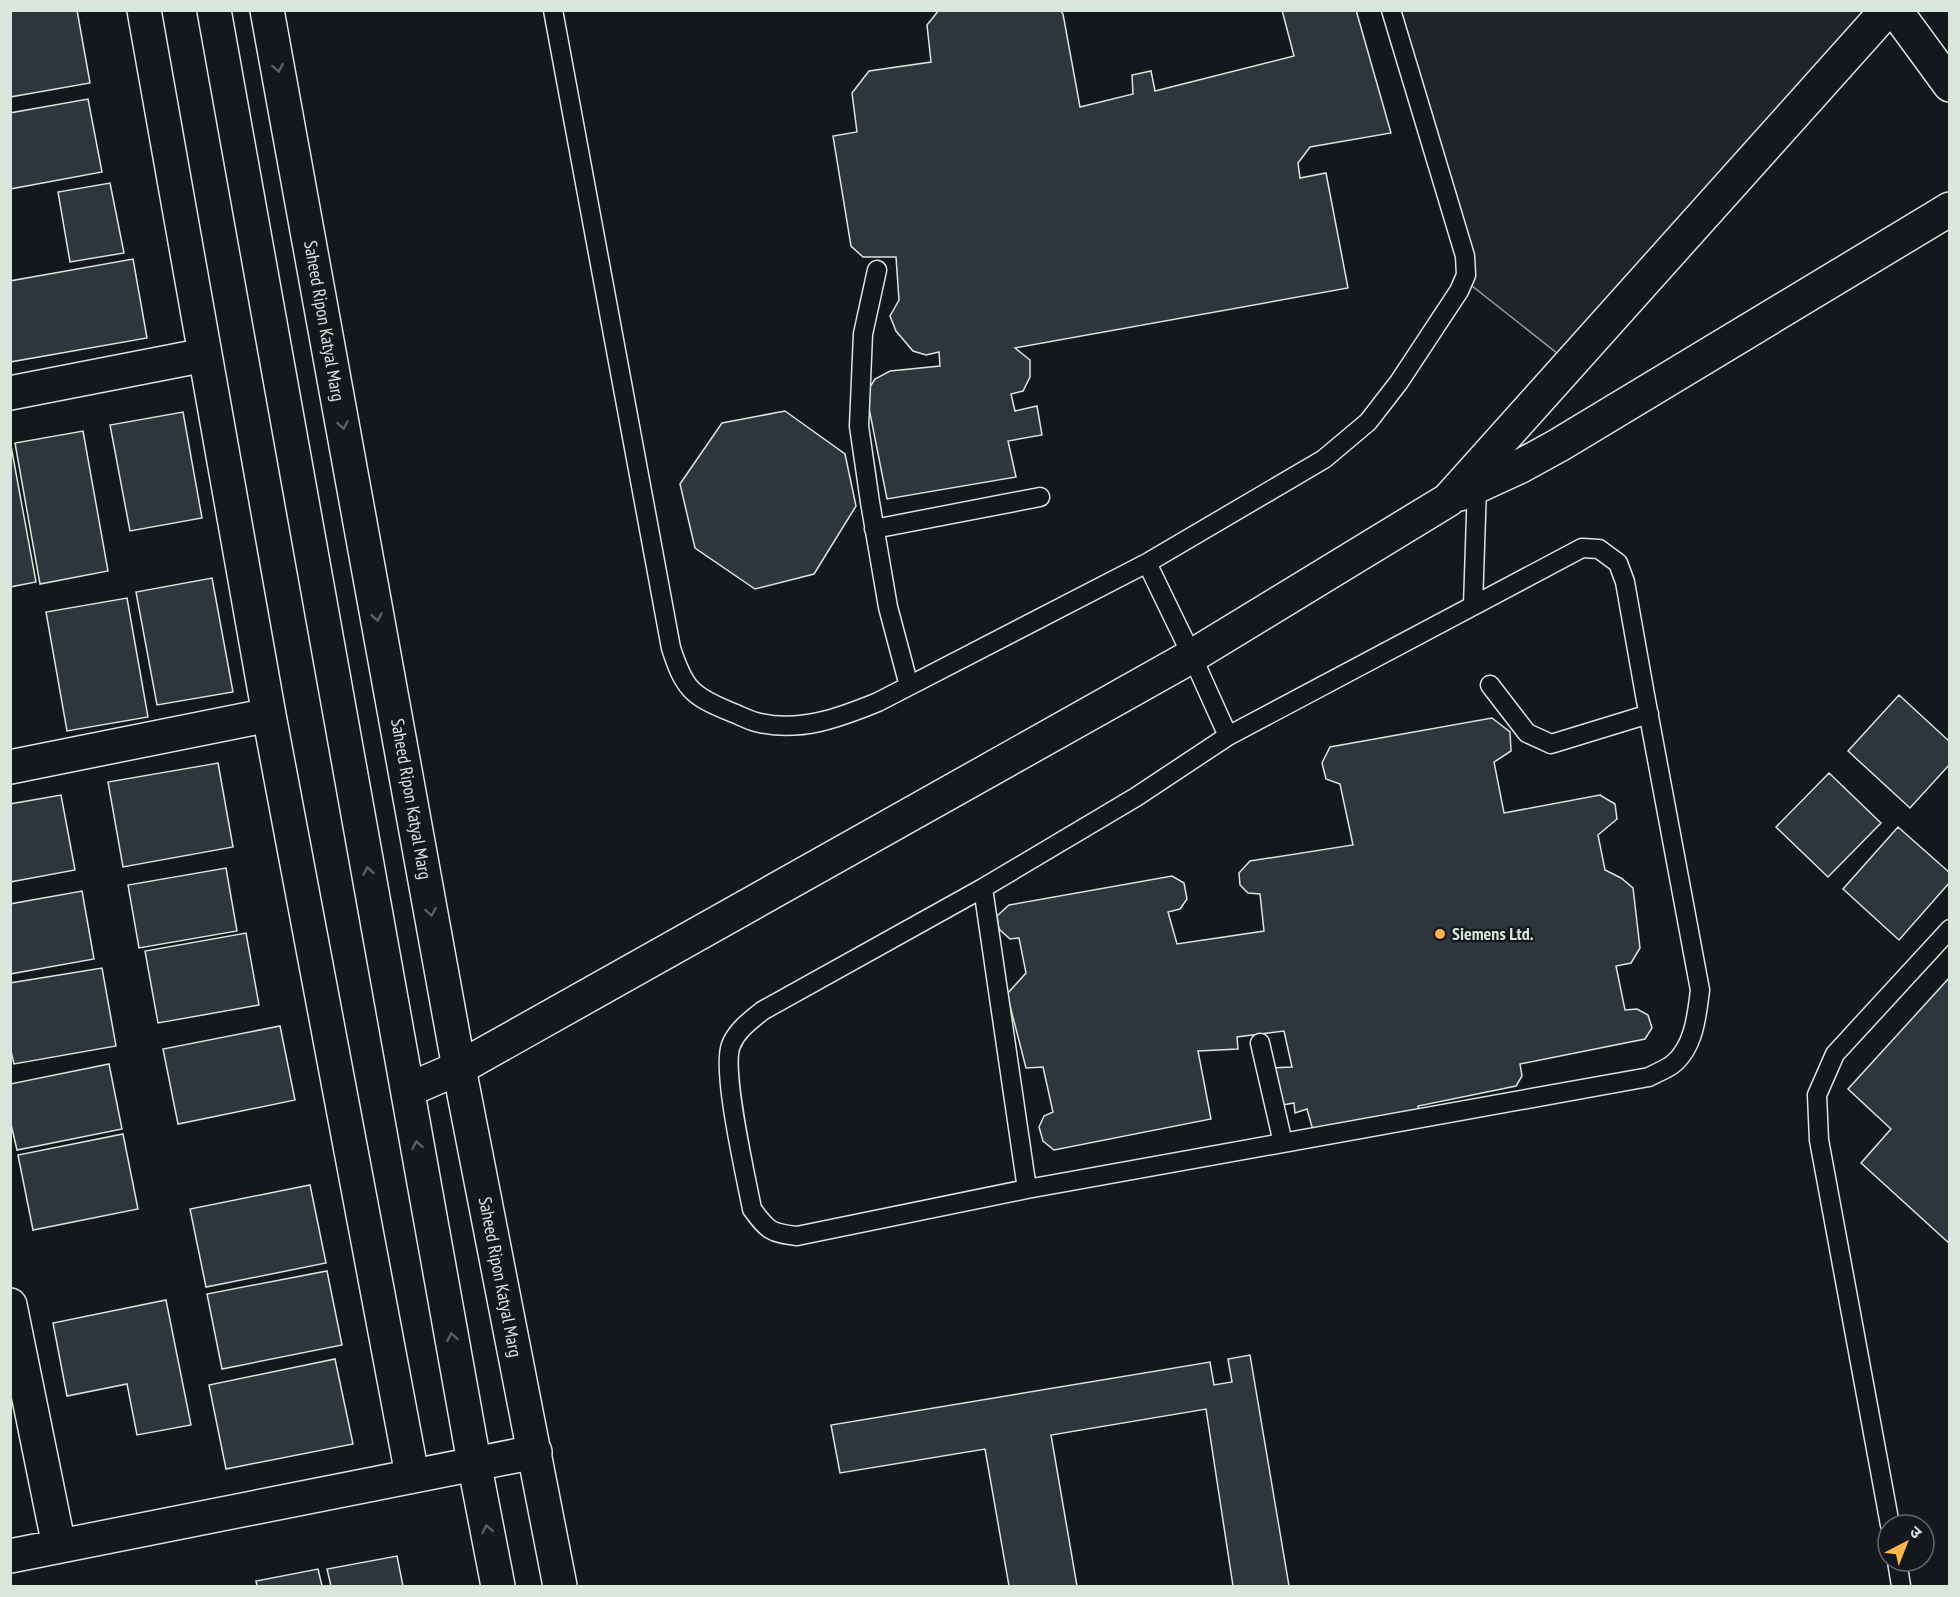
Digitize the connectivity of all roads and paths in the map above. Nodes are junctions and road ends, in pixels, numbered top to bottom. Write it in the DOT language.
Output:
graph roads {
  1 [pos="144,10"];
  2 [pos="214,10"];
  3 [pos="267,10"];
  4 [pos="553,10"];
  5 [pos="1391,10"];
  6 [pos="1887,10"];
  7 [pos="1895,10"];
  8 [pos="1950,85"];
  9 [pos="1950,209"];
  10 [pos="877,270"];
  11 [pos="206,355"];
  12 [pos="10,393"];
  13 [pos="1477,486"];
  14 [pos="1040,497"];
  15 [pos="1448,500"];
  16 [pos="874,529"];
  17 [pos="1147,563"];
  18 [pos="1473,606"];
  19 [pos="1192,656"];
  20 [pos="1490,685"];
  21 [pos="909,686"];
  22 [pos="1649,714"];
  23 [pos="269,715"];
  24 [pos="1228,736"];
  25 [pos="10,766"];
  26 [pos="983,888"];
  27 [pos="1950,929"];
  28 [pos="1260,1043"];
  29 [pos="459,1068"];
  30 [pos="408,1090"];
  31 [pos="1283,1143"];
  32 [pos="1026,1190"];
  33 [pos="10,1305"];
  34 [pos="534,1452"];
  35 [pos="474,1462"];
  36 [pos="412,1475"];
  37 [pos="1888,1513"];
  38 [pos="59,1546"];
  39 [pos="10,1556"];
  40 [pos="498,1587"];
  41 [pos="561,1587"];
  1 -- 11 [label="street"];
  30 -- 2 [label="street, one-way"];
  3 -- 29 [label="street, Saheed Ripon Katyal Marg, one-way"];
  4 -- 21 [label="lane"];
  5 -- 17 [label="lane"];
  6 -- 15 [label="street"];
  7 -- 8 [label="street"];
  9 -- 13 [label="street"];
  10 -- 16 [label="lane"];
  11 -- 12 [label="street"];
  11 -- 23 [label="street"];
  13 -- 15 [label="street"];
  13 -- 18 [label="lane"];
  14 -- 16 [label="lane"];
  15 -- 19 [label="street"];
  16 -- 21 [label="lane"];
  17 -- 19 [label="lane"];
  17 -- 21 [label="lane"];
  18 -- 22 [label="lane"];
  18 -- 24 [label="lane"];
  19 -- 24 [label="lane"];
  19 -- 29 [label="street"];
  20 -- 22 [label="lane"];
  22 -- 31 [label="lane"];
  23 -- 25 [label="street"];
  23 -- 36 [label="street"];
  24 -- 26 [label="lane"];
  26 -- 32 [label="lane"];
  26 -- 32 [label="lane"];
  27 -- 37 [label="lane"];
  28 -- 31 [label="lane"];
  29 -- 30 [label="street"];
  29 -- 34 [label="street, Saheed Ripon Katyal Marg"];
  35 -- 30 [label="street, one-way"];
  31 -- 32 [label="lane"];
  33 -- 38 [label="street"];
  34 -- 35 [label="street"];
  34 -- 41 [label="street, Saheed Ripon Katyal Marg"];
  35 -- 36 [label="street"];
  40 -- 35 [label="street, one-way"];
  36 -- 38 [label="street"];
  38 -- 39 [label="street"];
}
